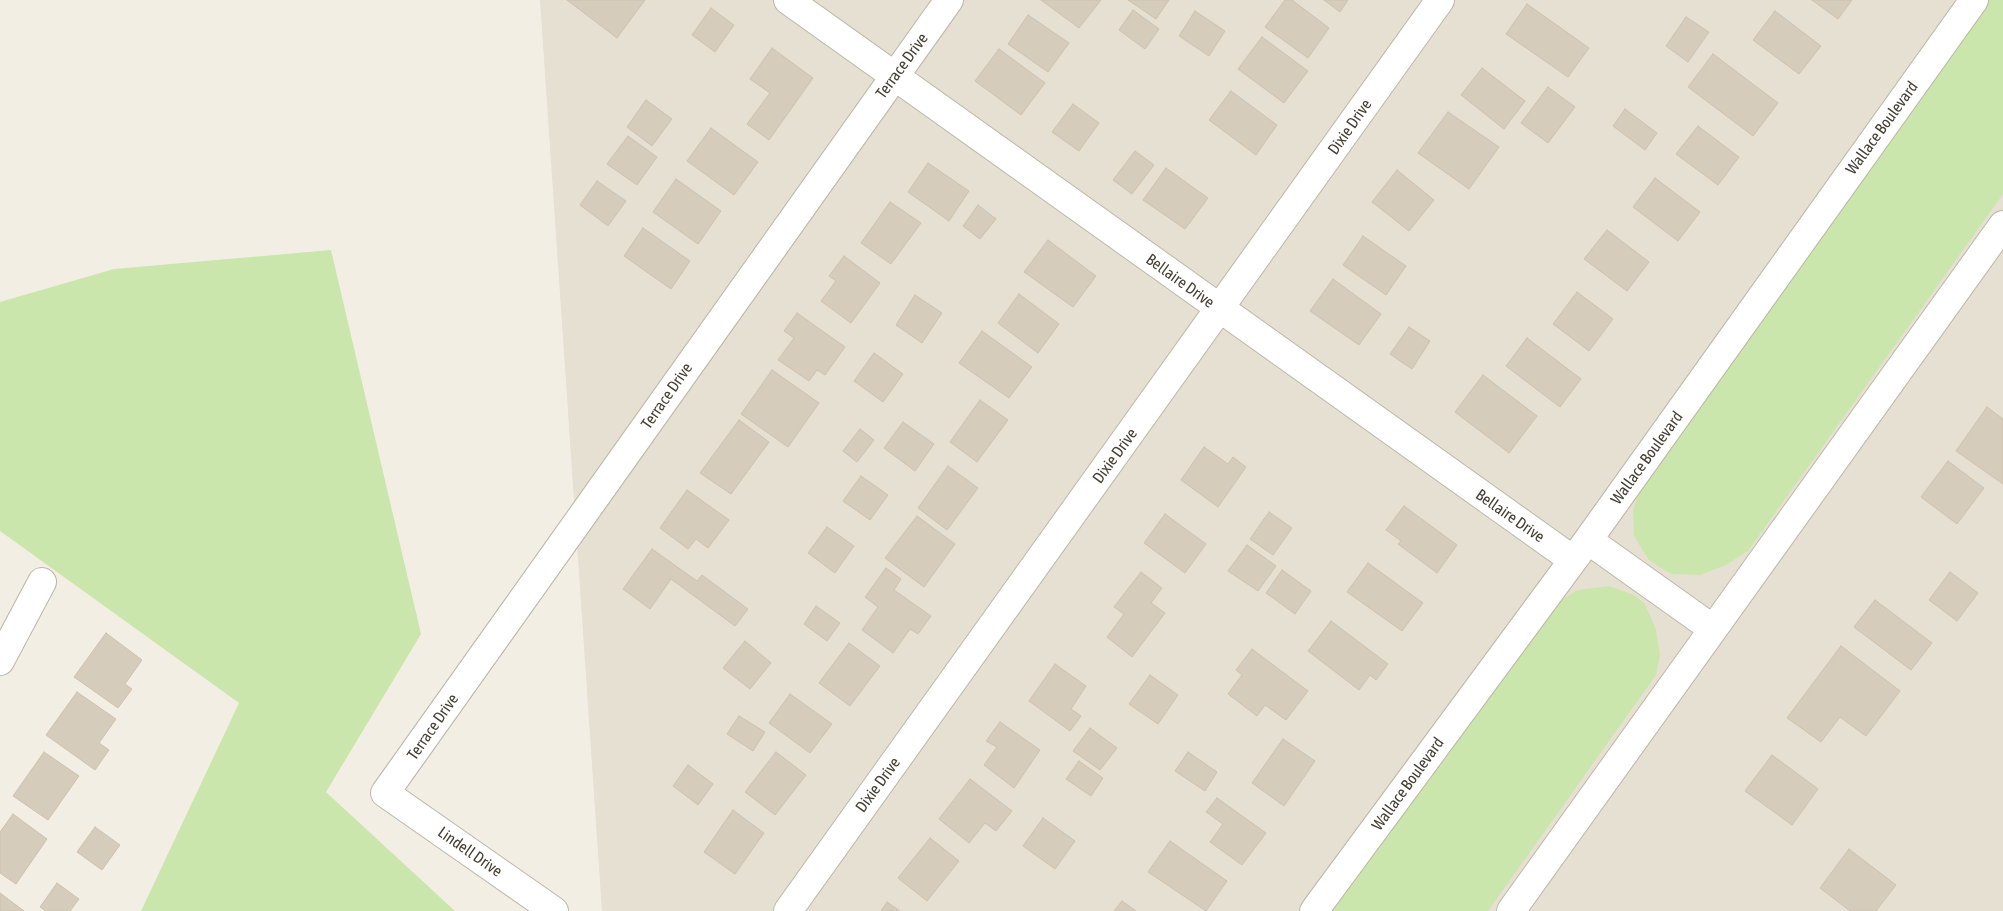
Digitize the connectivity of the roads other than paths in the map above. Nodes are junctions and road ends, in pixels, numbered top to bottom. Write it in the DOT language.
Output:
graph roads {
  1 [pos="788,0"];
  2 [pos="949,0"];
  3 [pos="1440,0"];
  4 [pos="1974,0"];
  5 [pos="895,75"];
  6 [pos="2003,226"];
  7 [pos="1220,310"];
  8 [pos="1581,550"];
  9 [pos="42,582"];
  10 [pos="1713,629"];
  11 [pos="0,661"];
  12 [pos="386,793"];
  13 [pos="554,911"];
  14 [pos="788,911"];
  15 [pos="1314,911"];
  16 [pos="1511,911"];
  1 -- 5 [label="street, Bellaire Drive"];
  2 -- 5 [label="street, Terrace Drive"];
  3 -- 7 [label="street, Dixie Drive"];
  4 -- 8 [label="street, Wallace Boulevard"];
  5 -- 7 [label="street, Bellaire Drive"];
  5 -- 12 [label="street, Terrace Drive"];
  6 -- 10 [label="street"];
  7 -- 8 [label="street, Bellaire Drive"];
  7 -- 14 [label="street, Dixie Drive"];
  8 -- 10 [label="street, Bellaire Drive"];
  8 -- 15 [label="street, Wallace Boulevard"];
  9 -- 11 [label="street"];
  10 -- 16 [label="street"];
  12 -- 13 [label="street, Lindell Drive"];
}
